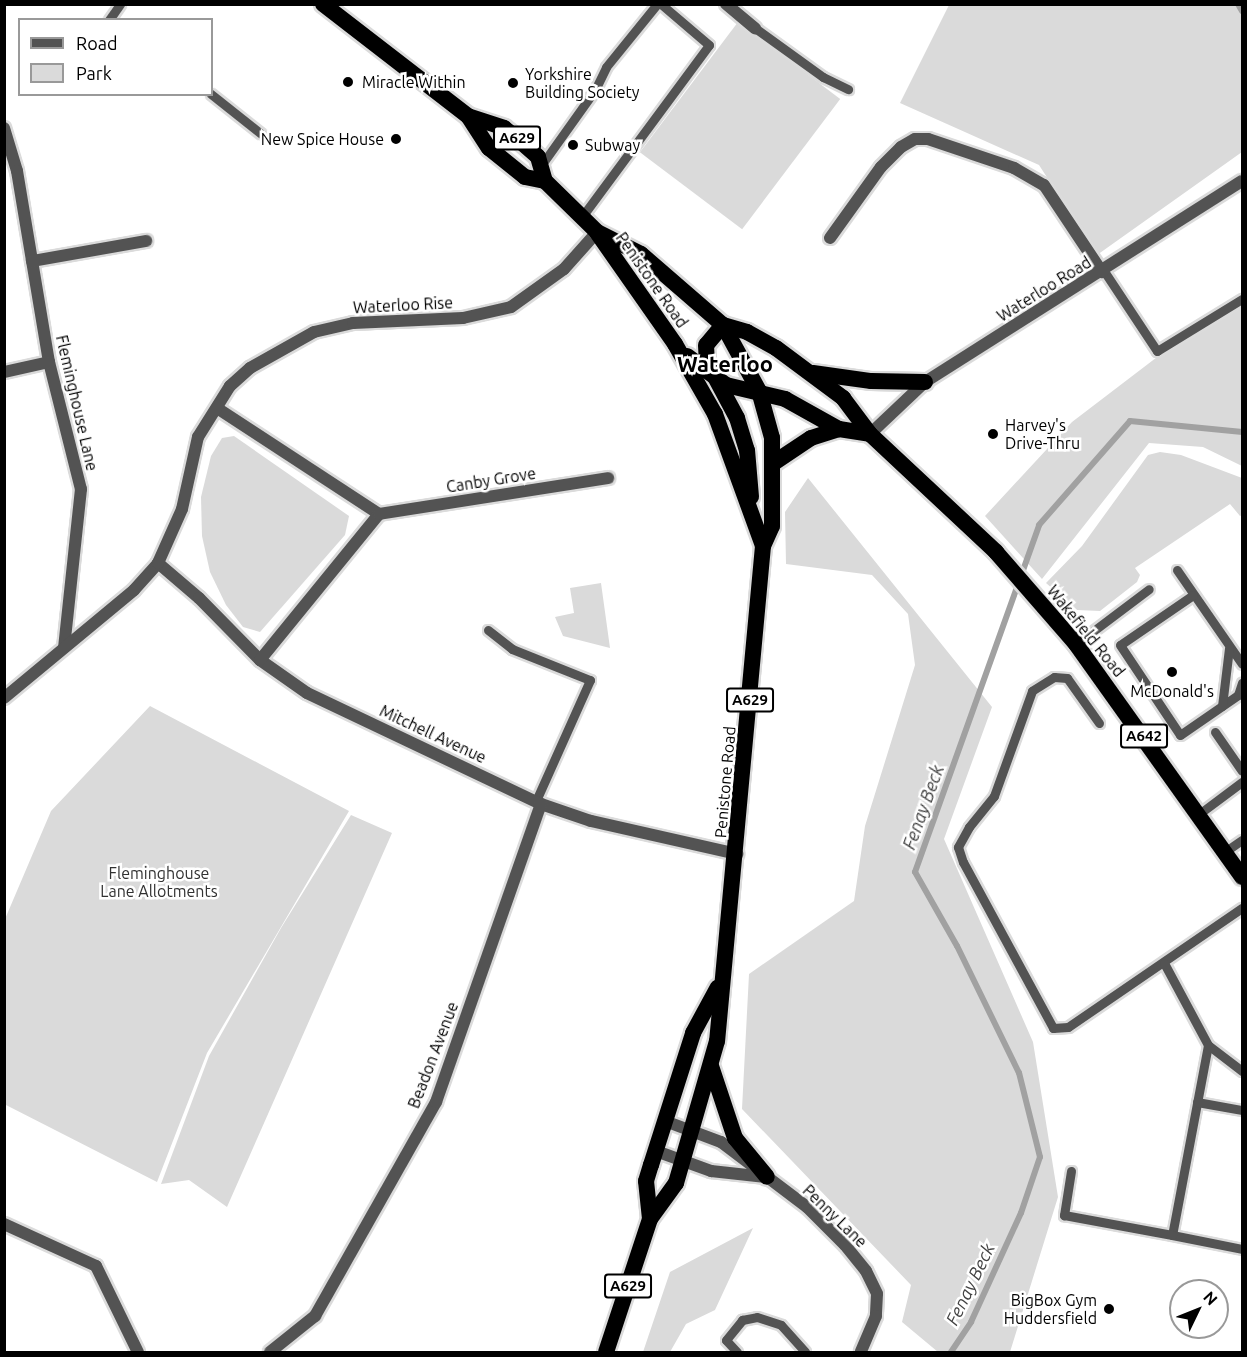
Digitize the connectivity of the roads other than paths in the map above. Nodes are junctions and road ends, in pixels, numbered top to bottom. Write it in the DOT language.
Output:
graph roads {
  1 [pos="120,4"];
  2 [pos="323,4"];
  3 [pos="659,4"];
  4 [pos="726,4"];
  5 [pos="110,18"];
  6 [pos="755,28"];
  7 [pos="848,89"];
  8 [pos="213,96"];
  9 [pos="468,116"];
  10 [pos="4,128"];
  11 [pos="260,133"];
  12 [pos="540,175"];
  13 [pos="1242,181"];
  14 [pos="581,218"];
  15 [pos="597,232"];
  16 [pos="830,238"];
  17 [pos="146,241"];
  18 [pos="32,261"];
  19 [pos="1103,271"];
  20 [pos="1242,299"];
  21 [pos="723,325"];
  22 [pos="675,344"];
  23 [pos="49,362"];
  24 [pos="4,372"];
  25 [pos="809,373"];
  26 [pos="717,379"];
  27 [pos="925,382"];
  28 [pos="759,391"];
  29 [pos="217,408"];
  30 [pos="838,429"];
  31 [pos="870,434"];
  32 [pos="775,462"];
  33 [pos="608,477"];
  34 [pos="379,514"];
  35 [pos="752,516"];
  36 [pos="763,546"];
  37 [pos="158,563"];
  38 [pos="1177,570"];
  39 [pos="1149,589"];
  40 [pos="1193,595"];
  41 [pos="488,630"];
  42 [pos="1076,644"];
  43 [pos="64,647"];
  44 [pos="1229,648"];
  45 [pos="260,660"];
  46 [pos="1242,664"];
  47 [pos="1242,683"];
  48 [pos="4,698"];
  49 [pos="1222,706"];
  50 [pos="1099,723"];
  51 [pos="1215,732"];
  52 [pos="1242,771"];
  53 [pos="1242,782"];
  54 [pos="538,803"];
  55 [pos="1199,814"];
  56 [pos="1242,840"];
  57 [pos="1226,851"];
  58 [pos="737,854"];
  59 [pos="1242,877"];
  60 [pos="1242,908"];
  61 [pos="1164,963"];
  62 [pos="720,984"];
  63 [pos="1208,1045"];
  64 [pos="711,1065"];
  65 [pos="1242,1071"];
  66 [pos="1197,1102"];
  67 [pos="1242,1110"];
  68 [pos="665,1121"];
  69 [pos="693,1130"];
  70 [pos="656,1151"];
  71 [pos="682,1161"];
  72 [pos="1071,1172"];
  73 [pos="767,1177"];
  74 [pos="650,1219"];
  75 [pos="4,1224"];
  76 [pos="1172,1235"];
  77 [pos="1242,1249"];
  78 [pos="138,1353"];
  79 [pos="270,1353"];
  80 [pos="606,1353"];
  81 [pos="737,1353"];
  82 [pos="805,1353"];
  83 [pos="861,1353"];
  1 -- 5 [label="lane"];
  2 -- 9 [label="highway, A629"];
  3 -- 12 [label="lane"];
  3 -- 14 [label="lane"];
  4 -- 6 [label="street"];
  6 -- 7 [label="lane"];
  8 -- 11 [label="lane"];
  9 -- 12 [label="highway, A629"];
  9 -- 12 [label="highway, A629"];
  10 -- 18 [label="street, Fleminghouse Lane"];
  12 -- 14 [label="highway, A629"];
  13 -- 19 [label="street, Waterloo Road"];
  14 -- 15 [label="highway, A629"];
  15 -- 21 [label="highway, Penistone Road / A629"];
  15 -- 22 [label="highway, Penistone Road / A629"];
  15 -- 29 [label="street, Waterloo Rise"];
  16 -- 19 [label="street"];
  17 -- 18 [label="street"];
  18 -- 23 [label="street, Fleminghouse Lane"];
  19 -- 20 [label="lane"];
  19 -- 27 [label="street, Waterloo Road"];
  21 -- 25 [label="highway, Wakefield Road / A642"];
  21 -- 26 [label="highway, A629"];
  21 -- 28 [label="highway, Penistone Road / A629"];
  22 -- 26 [label="highway"];
  22 -- 35 [label="highway, Penistone Road / A629"];
  23 -- 24 [label="street"];
  23 -- 43 [label="street, Fleminghouse Lane"];
  25 -- 27 [label="highway"];
  25 -- 31 [label="highway, Wakefield Road / A642"];
  26 -- 28 [label="highway"];
  26 -- 35 [label="highway, A629"];
  27 -- 31 [label="street, Waterloo Road"];
  28 -- 30 [label="highway"];
  28 -- 32 [label="highway, Penistone Road / A629"];
  29 -- 34 [label="street"];
  29 -- 37 [label="street, Waterloo Rise"];
  30 -- 31 [label="highway"];
  30 -- 32 [label="highway"];
  31 -- 42 [label="highway, Wakefield Road / A642"];
  32 -- 36 [label="highway, Penistone Road / A629"];
  33 -- 34 [label="street, Canby Grove"];
  34 -- 45 [label="street"];
  35 -- 36 [label="highway, Penistone Road / A629"];
  36 -- 58 [label="highway, Penistone Road / A629"];
  37 -- 43 [label="street, Waterloo Rise"];
  37 -- 45 [label="street, Mitchell Avenue"];
  38 -- 40 [label="lane"];
  39 -- 42 [label="lane"];
  40 -- 44 [label="lane"];
  40 -- 49 [label="lane"];
  41 -- 54 [label="lane"];
  42 -- 55 [label="highway, Wakefield Road / A642"];
  43 -- 48 [label="street"];
  44 -- 46 [label="lane"];
  44 -- 49 [label="lane"];
  45 -- 54 [label="street, Mitchell Avenue"];
  47 -- 49 [label="lane"];
  50 -- 61 [label="lane"];
  51 -- 52 [label="lane"];
  53 -- 55 [label="lane"];
  54 -- 58 [label="street, Mitchell Avenue"];
  54 -- 79 [label="street, Beadon Avenue"];
  55 -- 57 [label="highway, Wakefield Road / A642"];
  56 -- 57 [label="lane"];
  57 -- 59 [label="highway, Wakefield Road / A642"];
  58 -- 62 [label="highway, Penistone Road / A629"];
  60 -- 61 [label="lane"];
  61 -- 63 [label="lane"];
  62 -- 64 [label="highway, Penistone Road / A629"];
  62 -- 68 [label="highway, Penistone Road / A629"];
  63 -- 65 [label="lane"];
  63 -- 66 [label="lane"];
  64 -- 69 [label="highway, Penistone Road / A629"];
  64 -- 73 [label="highway"];
  66 -- 67 [label="lane"];
  66 -- 76 [label="lane"];
  68 -- 69 [label="street, Penny Lane"];
  68 -- 70 [label="highway, Penistone Road / A629"];
  69 -- 71 [label="highway, Penistone Road / A629"];
  69 -- 73 [label="street, Penny Lane"];
  70 -- 71 [label="street"];
  70 -- 74 [label="highway, Penistone Road / A629"];
  71 -- 73 [label="street"];
  71 -- 74 [label="highway, Penistone Road / A629"];
  72 -- 76 [label="lane"];
  73 -- 83 [label="street, Penny Lane"];
  74 -- 80 [label="highway, Penistone Road / A629"];
  75 -- 78 [label="street"];
  76 -- 77 [label="lane"];
  81 -- 82 [label="lane"];
}
